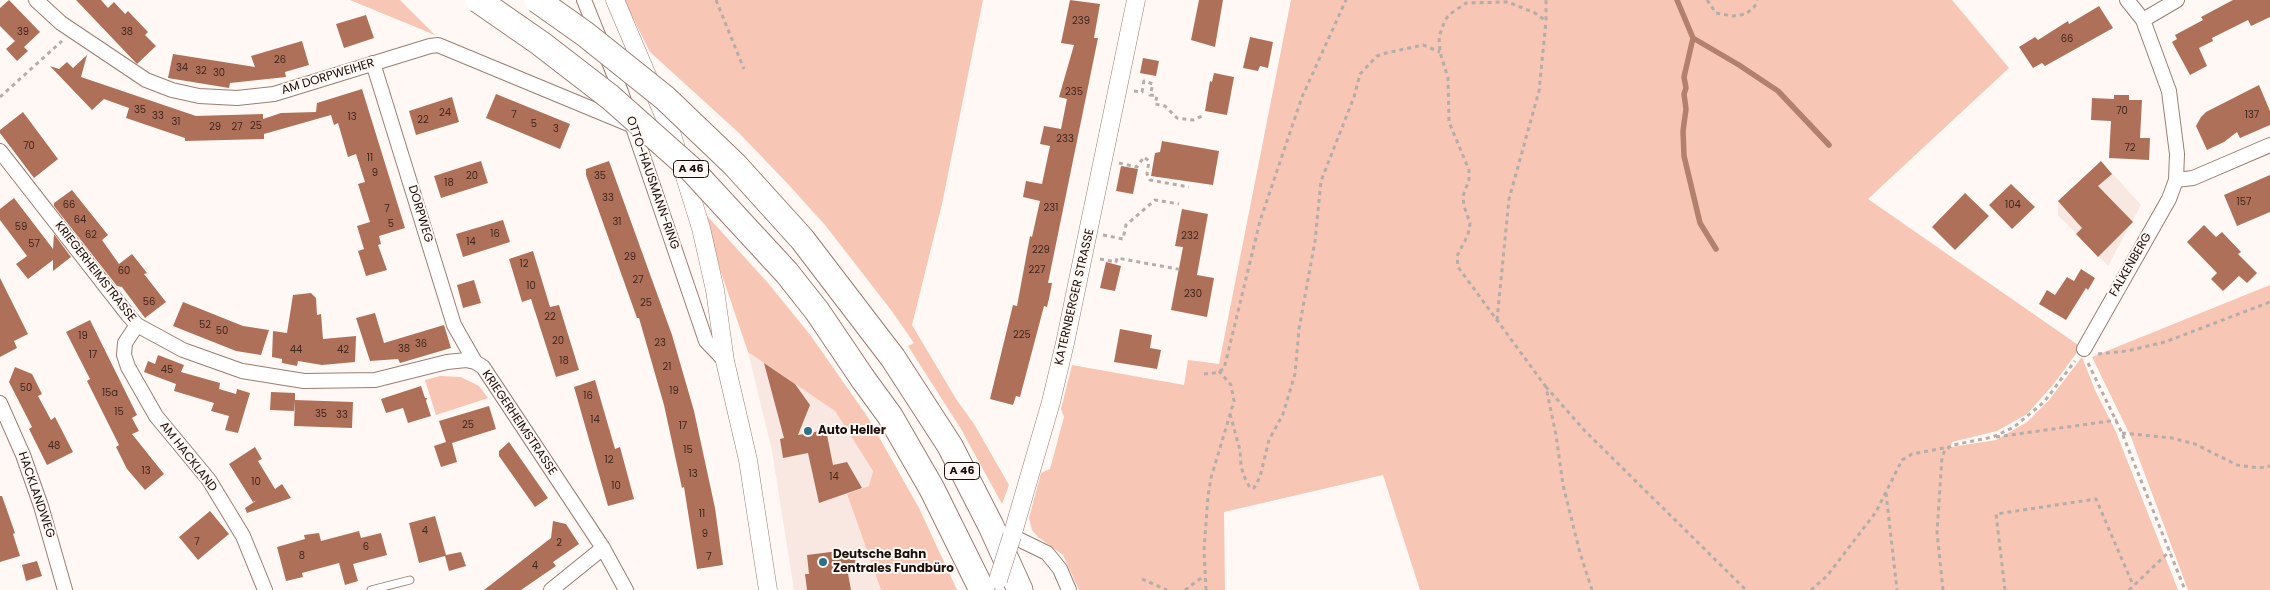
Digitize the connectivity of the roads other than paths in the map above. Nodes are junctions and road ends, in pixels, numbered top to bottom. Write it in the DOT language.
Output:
graph roads {
  1 [pos="36,0"];
  2 [pos="478,0"];
  3 [pos="537,0"];
  4 [pos="584,0"];
  5 [pos="615,0"];
  6 [pos="1136,0"];
  7 [pos="2127,0"];
  8 [pos="2176,0"];
  9 [pos="2143,20"];
  10 [pos="373,63"];
  11 [pos="632,125"];
  12 [pos="2270,145"];
  13 [pos="0,151"];
  14 [pos="2176,180"];
  15 [pos="137,326"];
  16 [pos="2084,348"];
  17 [pos="725,361"];
  18 [pos="475,362"];
  19 [pos="0,403"];
  20 [pos="1012,536"];
  21 [pos="603,548"];
  22 [pos="410,580"];
  23 [pos="65,590"];
  24 [pos="265,590"];
  25 [pos="371,590"];
  26 [pos="551,590"];
  27 [pos="626,590"];
  28 [pos="768,590"];
  29 [pos="982,590"];
  30 [pos="995,590"];
  31 [pos="1020,590"];
  32 [pos="1069,590"];
  1 -- 10 [label="street, AM DORPWEIHER"];
  2 -- 29 [label="highway, A 46, bridge"];
  3 -- 31 [label="highway, A 46, bridge"];
  4 -- 11 [label="street, OTTO-HAUSMANN-RING"];
  5 -- 17 [label="street"];
  6 -- 20 [label="street, KATERNBERGER STRASSE"];
  7 -- 9 [label="street, FALKENBERG"];
  8 -- 9 [label="street"];
  9 -- 14 [label="street, FALKENBERG"];
  10 -- 11 [label="street, AM DORPWEIHER"];
  10 -- 18 [label="street, DORPWEG"];
  11 -- 17 [label="street, OTTO-HAUSMANN-RING"];
  12 -- 14 [label="street"];
  13 -- 15 [label="street, KRIEGERHEIMSTRASSE"];
  14 -- 16 [label="street, FALKENBERG"];
  15 -- 18 [label="street, KRIEGERHEIMSTRASSE"];
  15 -- 24 [label="street, AM HACKLAND"];
  17 -- 28 [label="street"];
  18 -- 21 [label="street, KRIEGERHEIMSTRASSE"];
  19 -- 23 [label="street, HACKLANDWEG"];
  20 -- 30 [label="street, KATERNBERGER STRASSE, bridge"];
  20 -- 32 [label="street"];
  21 -- 26 [label="street"];
  21 -- 27 [label="street, KRIEGERHEIMSTRASSE"];
  22 -- 25 [label="lane"];
}
